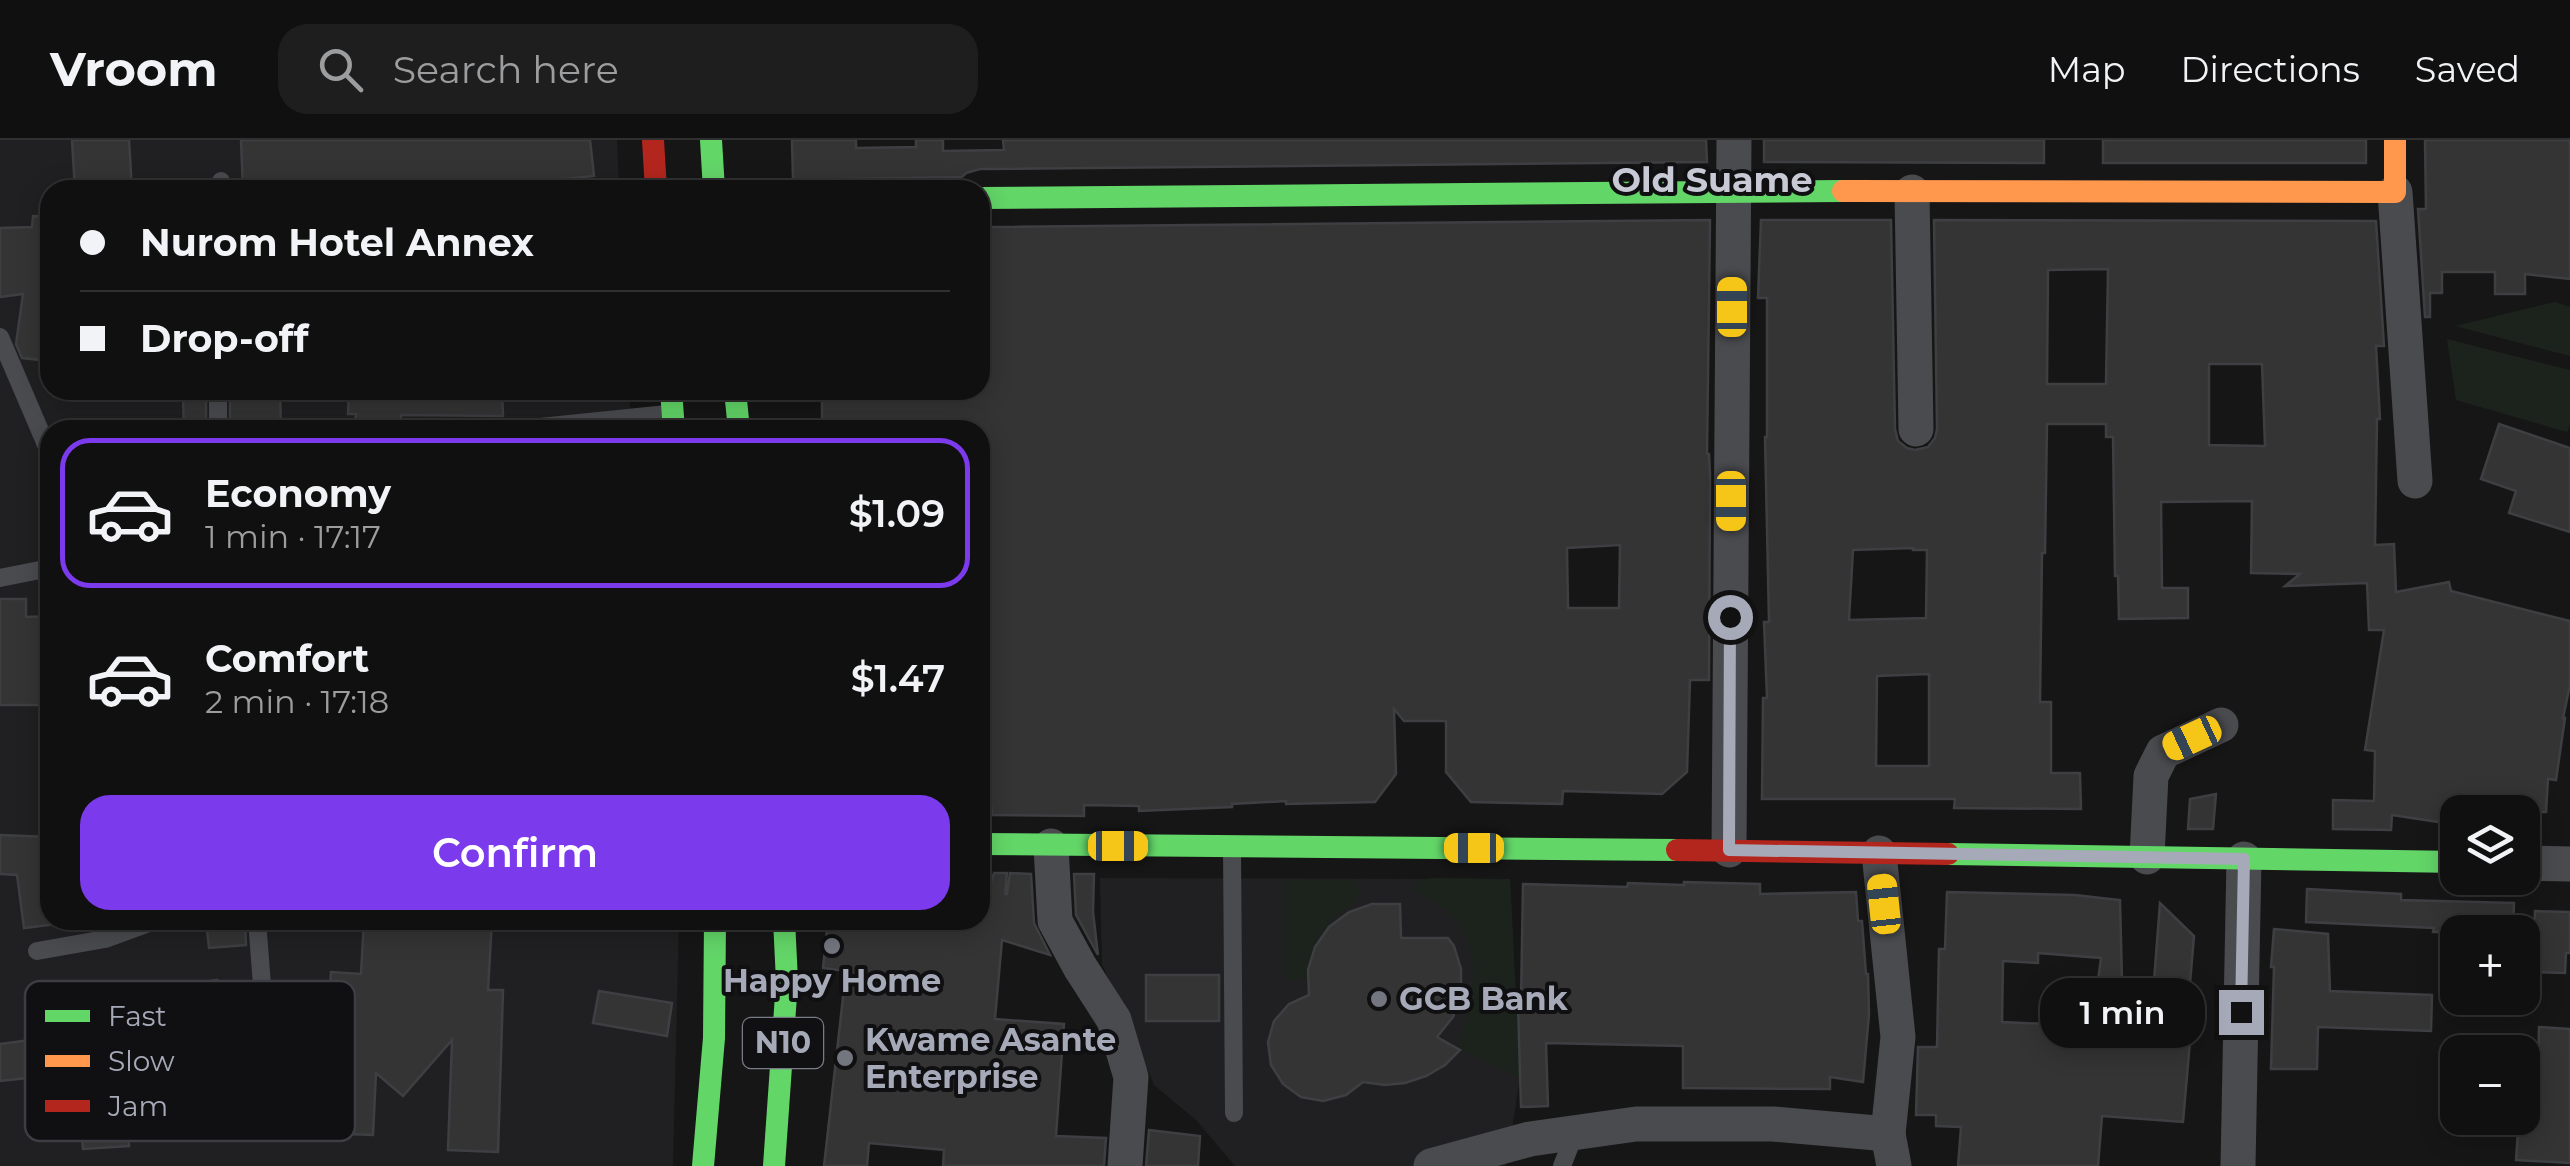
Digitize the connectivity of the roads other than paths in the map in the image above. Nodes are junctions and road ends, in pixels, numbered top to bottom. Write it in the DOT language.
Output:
graph roads {
  1 [pos="653,140"];
  2 [pos="711,140"];
  3 [pos="1734,140"];
  4 [pos="2396,140"];
  5 [pos="655,180"];
  6 [pos="713,180"];
  7 [pos="1733,191"];
  8 [pos="1912,192"];
  9 [pos="2395,192"];
  10 [pos="990,198"];
  11 [pos="0,337"];
  12 [pos="673,411"];
  13 [pos="596,420"];
  14 [pos="1916,429"];
  15 [pos="40,431"];
  16 [pos="2415,481"];
  17 [pos="40,570"];
  18 [pos="0,578"];
  19 [pos="2221,725"];
  20 [pos="990,844"];
  21 [pos="1051,846"];
  22 [pos="1232,847"];
  23 [pos="1729,850"];
  24 [pos="1879,852"];
  25 [pos="2147,857"];
  26 [pos="2244,859"];
  27 [pos="2440,862"];
  28 [pos="2540,863"];
  29 [pos="2570,864"];
  30 [pos="129,930"];
  31 [pos="258,930"];
  32 [pos="715,930"];
  33 [pos="784,930"];
  34 [pos="37,951"];
  35 [pos="262,981"];
  36 [pos="1234,1113"];
  37 [pos="1575,1133"];
  38 [pos="1891,1150"];
  39 [pos="703,1166"];
  40 [pos="774,1166"];
  41 [pos="1126,1166"];
  42 [pos="1432,1166"];
  43 [pos="1562,1166"];
  44 [pos="2238,1166"];
  1 -- 5 [label="main road"];
  2 -- 6 [label="main road"];
  3 -- 7 [label="street"];
  4 -- 9 [label="main road"];
  7 -- 8 [label="main road"];
  7 -- 10 [label="main road"];
  7 -- 23 [label="street"];
  8 -- 9 [label="main road"];
  8 -- 14 [label="street"];
  9 -- 16 [label="street"];
  11 -- 15 [label="lane"];
  12 -- 13 [label="lane"];
  17 -- 18 [label="lane"];
  19 -- 25 [label="street"];
  20 -- 21 [label="main road"];
  21 -- 22 [label="main road"];
  21 -- 41 [label="street"];
  22 -- 23 [label="main road"];
  22 -- 36 [label="lane"];
  23 -- 24 [label="main road"];
  24 -- 25 [label="main road"];
  24 -- 38 [label="street"];
  25 -- 26 [label="main road"];
  26 -- 27 [label="main road"];
  26 -- 44 [label="street"];
  28 -- 29 [label="street"];
  30 -- 34 [label="lane"];
  31 -- 35 [label="lane"];
  32 -- 39 [label="main road, N10"];
  33 -- 40 [label="main road, N10"];
  37 -- 38 [label="street"];
  37 -- 42 [label="street"];
  37 -- 43 [label="lane"];
}
